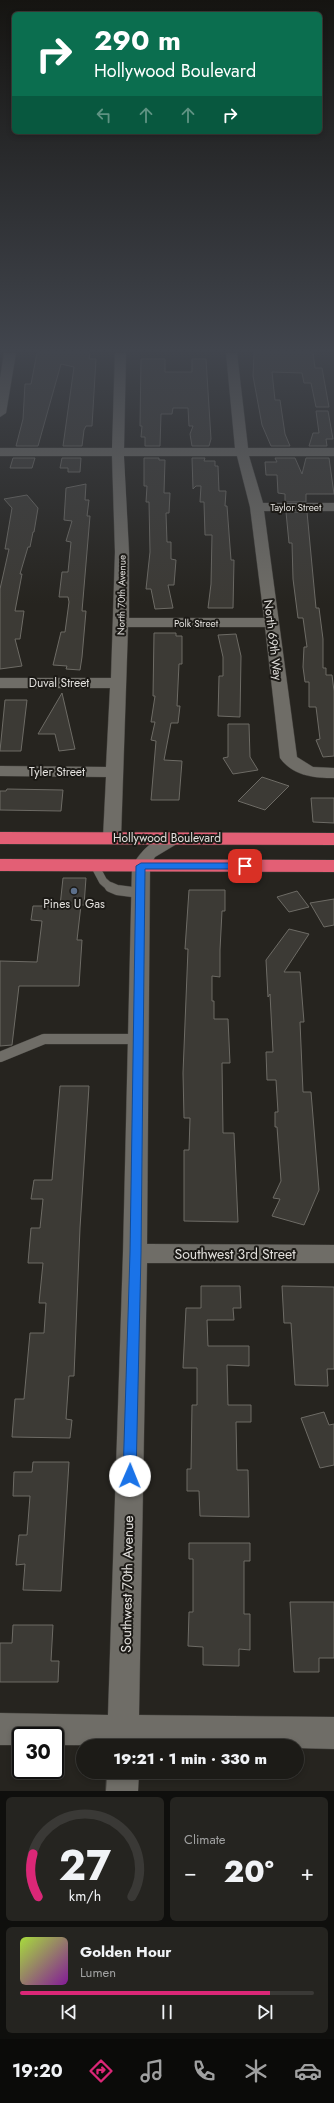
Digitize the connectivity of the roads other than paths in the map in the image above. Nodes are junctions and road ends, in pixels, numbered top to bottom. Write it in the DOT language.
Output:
graph roads {
  1 [pos="118,437"];
  2 [pos="240,437"];
  3 [pos="0,452"];
  4 [pos="118,452"];
  5 [pos="242,452"];
  6 [pos="334,452"];
  7 [pos="257,507"];
  8 [pos="334,507"];
  9 [pos="270,622"];
  10 [pos="121,623"];
  11 [pos="0,683"];
  12 [pos="118,683"];
  13 [pos="0,771"];
  14 [pos="115,772"];
  15 [pos="334,773"];
  16 [pos="0,838"];
  17 [pos="112,838"];
  18 [pos="174,838"];
  19 [pos="334,839"];
  20 [pos="0,852"];
  21 [pos="0,866"];
  22 [pos="95,866"];
  23 [pos="141,866"];
  24 [pos="334,866"];
  25 [pos="140,893"];
  26 [pos="138,1039"];
  27 [pos="0,1057"];
  28 [pos="135,1253"];
  29 [pos="334,1254"];
  30 [pos="0,1729"];
  31 [pos="334,1733"];
  32 [pos="124,1739"];
  33 [pos="123,1779"];
  34 [pos="122,1791"];
  1 -- 4 [label="street, North 70th Avenue"];
  2 -- 5 [label="street, North 69th Way"];
  3 -- 4 [label="street"];
  4 -- 5 [label="street"];
  4 -- 10 [label="street, North 70th Avenue"];
  5 -- 6 [label="street"];
  5 -- 7 [label="street, North 69th Way"];
  7 -- 8 [label="street, Taylor Street"];
  7 -- 9 [label="street, North 69th Way"];
  9 -- 10 [label="street, Polk Street"];
  9 -- 15 [label="street, North 69th Way"];
  10 -- 12 [label="street, North 70th Avenue"];
  11 -- 12 [label="street, Duval Street"];
  12 -- 14 [label="street, North 70th Avenue"];
  13 -- 14 [label="street, Tyler Street"];
  14 -- 17 [label="street, North 70th Avenue"];
  16 -- 17 [label="highway, Hollywood Boulevard"];
  17 -- 18 [label="highway, Hollywood Boulevard"];
  17 -- 20 [label="highway"];
  18 -- 19 [label="highway, Hollywood Boulevard"];
  18 -- 23 [label="street"];
  21 -- 22 [label="highway"];
  22 -- 23 [label="highway"];
  22 -- 25 [label="lane"];
  23 -- 24 [label="highway"];
  23 -- 25 [label="street, Southwest 70th Avenue"];
  25 -- 26 [label="street, Southwest 70th Avenue"];
  26 -- 27 [label="lane"];
  26 -- 28 [label="street, Southwest 70th Avenue"];
  28 -- 29 [label="street, Southwest 3rd Street"];
  28 -- 32 [label="street, Southwest 70th Avenue"];
  30 -- 32 [label="street"];
  31 -- 32 [label="street"];
  33 -- 34 [label="street"];
}
